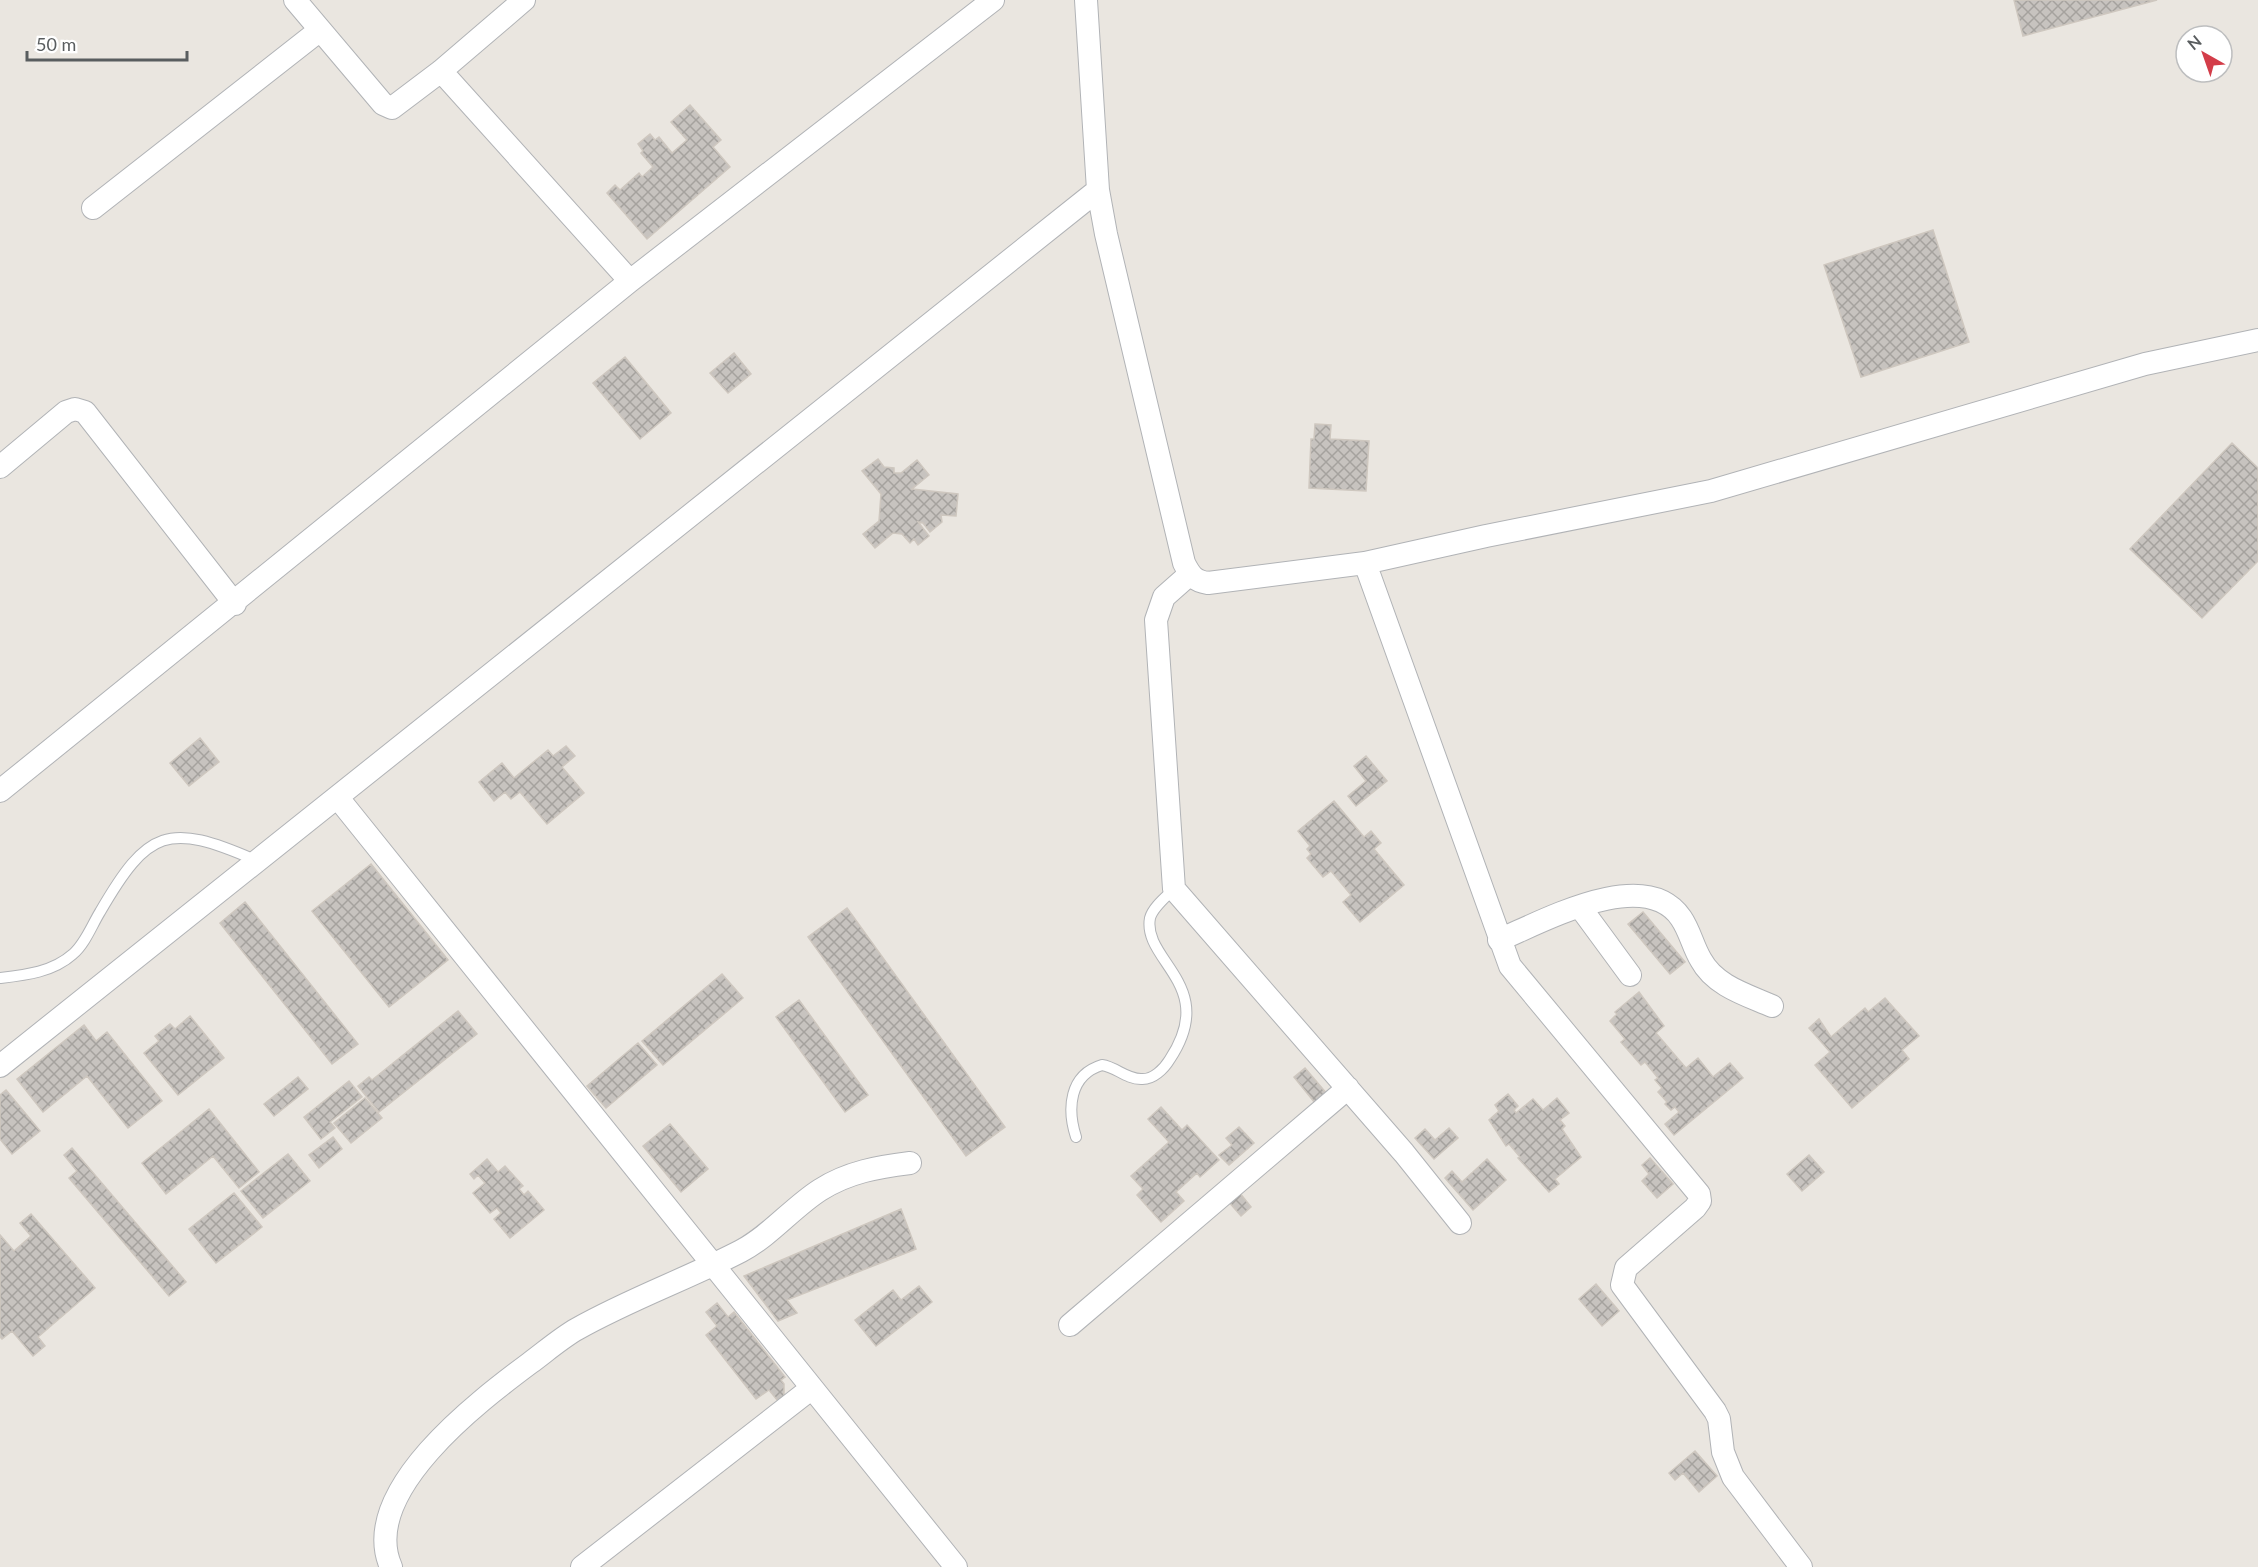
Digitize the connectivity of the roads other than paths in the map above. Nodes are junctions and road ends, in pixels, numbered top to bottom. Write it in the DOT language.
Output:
graph roads {
  1 [pos="295,0"];
  2 [pos="524,0"];
  3 [pos="993,0"];
  4 [pos="1086,0"];
  5 [pos="320,30"];
  6 [pos="441,71"];
  7 [pos="1098,190"];
  8 [pos="93,208"];
  9 [pos="630,281"];
  10 [pos="2258,340"];
  11 [pos="0,467"];
  12 [pos="1365,563"];
  13 [pos="1190,574"];
  14 [pos="235,604"];
  15 [pos="0,791"];
  16 [pos="338,798"];
  17 [pos="255,860"];
  18 [pos="1174,889"];
  19 [pos="1580,907"];
  20 [pos="1499,940"];
  21 [pos="1630,975"];
  22 [pos="0,978"];
  23 [pos="1772,1006"];
  24 [pos="0,1066"];
  25 [pos="1348,1088"];
  26 [pos="1076,1137"];
  27 [pos="910,1163"];
  28 [pos="1460,1223"];
  29 [pos="715,1264"];
  30 [pos="1070,1325"];
  31 [pos="812,1388"];
  32 [pos="391,1567"];
  33 [pos="582,1567"];
  34 [pos="956,1567"];
  35 [pos="1801,1567"];
  1 -- 5 [label="street"];
  2 -- 6 [label="street"];
  3 -- 9 [label="street"];
  4 -- 7 [label="street"];
  5 -- 6 [label="street"];
  5 -- 8 [label="street"];
  6 -- 9 [label="street"];
  7 -- 13 [label="street"];
  7 -- 16 [label="street"];
  9 -- 14 [label="street"];
  10 -- 12 [label="street"];
  11 -- 14 [label="street"];
  12 -- 13 [label="street"];
  12 -- 20 [label="street"];
  13 -- 18 [label="street"];
  14 -- 15 [label="street"];
  16 -- 17 [label="street"];
  16 -- 29 [label="street"];
  17 -- 22 [label="lane"];
  17 -- 24 [label="street"];
  18 -- 25 [label="street"];
  18 -- 26 [label="lane"];
  19 -- 20 [label="street"];
  19 -- 21 [label="street"];
  19 -- 23 [label="street"];
  20 -- 35 [label="street"];
  25 -- 28 [label="street"];
  25 -- 30 [label="street"];
  27 -- 29 [label="street"];
  29 -- 31 [label="street"];
  29 -- 32 [label="street"];
  31 -- 33 [label="street"];
  31 -- 34 [label="street"];
}
